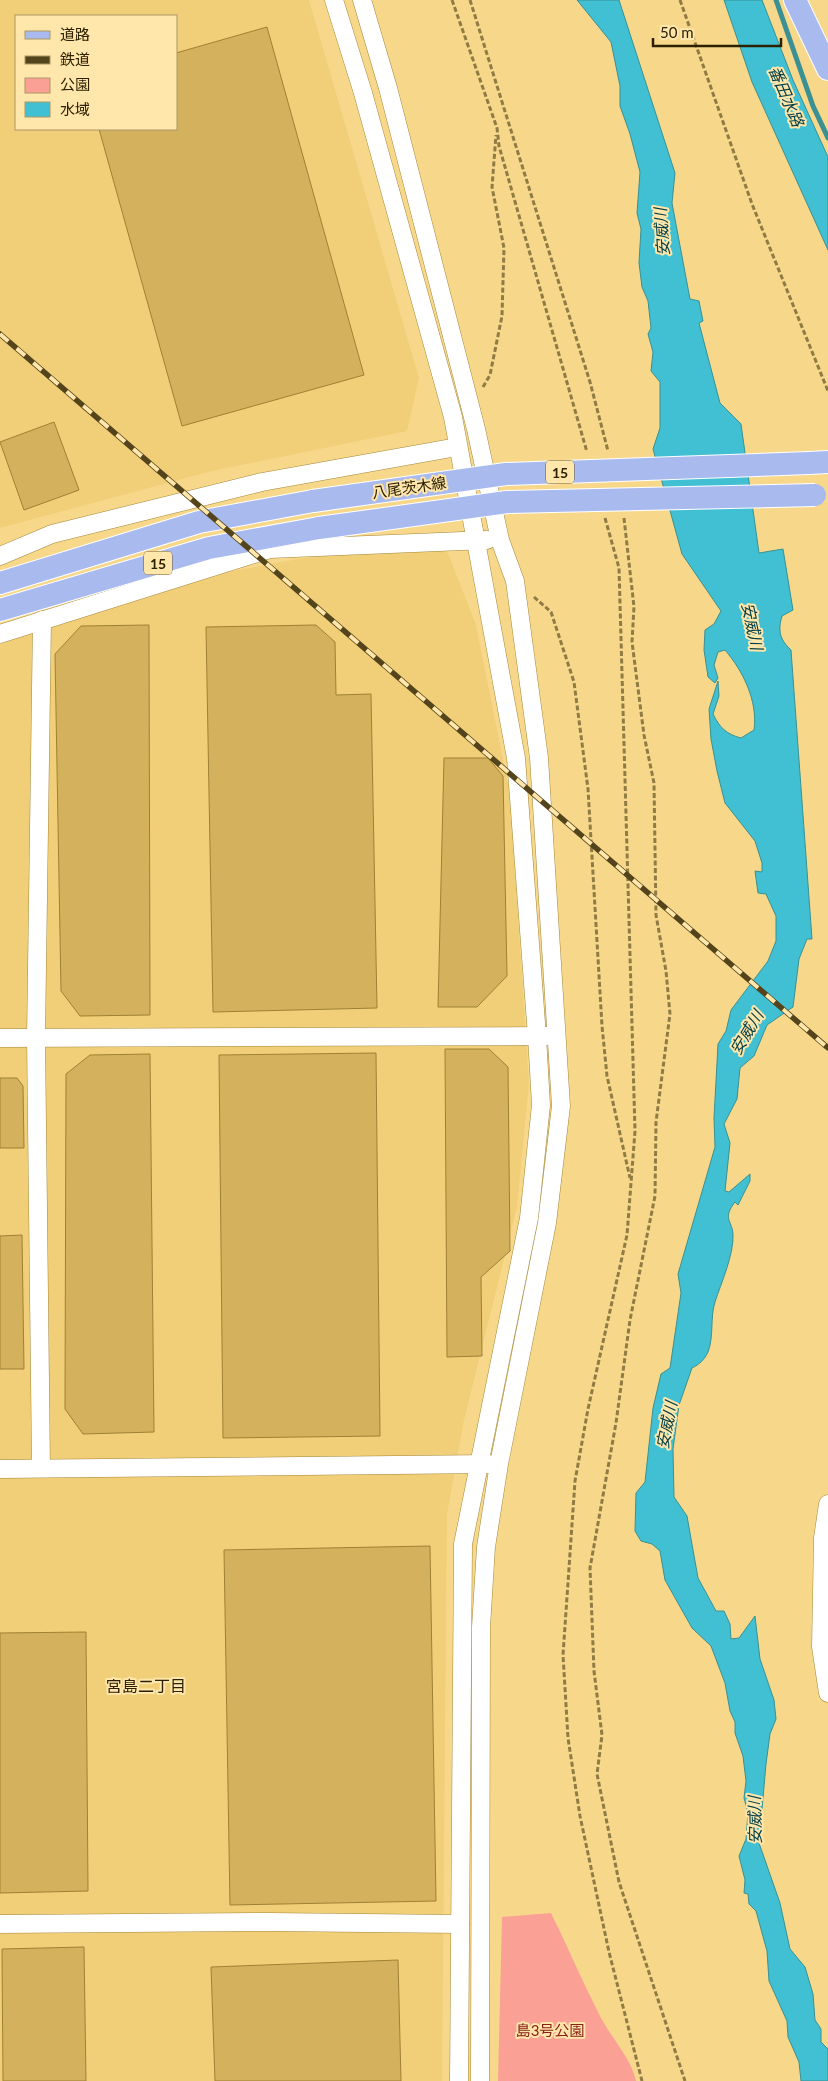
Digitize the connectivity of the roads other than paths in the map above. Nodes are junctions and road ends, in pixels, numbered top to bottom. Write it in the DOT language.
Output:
graph roads {
  1 [pos="334,0"];
  2 [pos="362,0"];
  3 [pos="795,0"];
  4 [pos="828,70"];
  5 [pos="457,447"];
  6 [pos="818,463"];
  7 [pos="821,495"];
  8 [pos="476,540"];
  9 [pos="500,540"];
  10 [pos="0,556"];
  11 [pos="0,583"];
  12 [pos="0,610"];
  13 [pos="42,620"];
  14 [pos="0,634"];
  15 [pos="537,1036"];
  16 [pos="556,1036"];
  17 [pos="0,1038"];
  18 [pos="36,1038"];
  19 [pos="478,1463"];
  20 [pos="499,1464"];
  21 [pos="41,1468"];
  22 [pos="0,1469"];
  23 [pos="828,1504"];
  24 [pos="828,1693"];
  25 [pos="0,1924"];
  26 [pos="460,1924"];
  27 [pos="459,2081"];
  28 [pos="480,2081"];
  1 -- 5 [label="street"];
  2 -- 9 [label="street"];
  3 -- 4 [label="main road"];
  5 -- 8 [label="street"];
  5 -- 10 [label="street"];
  6 -- 11 [label="main road, 八尾茨木線 / 15, bridge"];
  7 -- 12 [label="main road, 八尾茨木線 / 15, bridge"];
  8 -- 9 [label="street"];
  8 -- 13 [label="street"];
  8 -- 15 [label="street"];
  9 -- 16 [label="street"];
  13 -- 14 [label="street"];
  13 -- 18 [label="street"];
  15 -- 16 [label="street"];
  15 -- 18 [label="street"];
  15 -- 19 [label="street"];
  16 -- 20 [label="street"];
  17 -- 18 [label="street"];
  18 -- 21 [label="street"];
  19 -- 20 [label="street"];
  19 -- 21 [label="street"];
  19 -- 26 [label="street"];
  20 -- 28 [label="street"];
  21 -- 22 [label="street"];
  23 -- 24 [label="street"];
  25 -- 26 [label="street"];
  26 -- 27 [label="street"];
}
